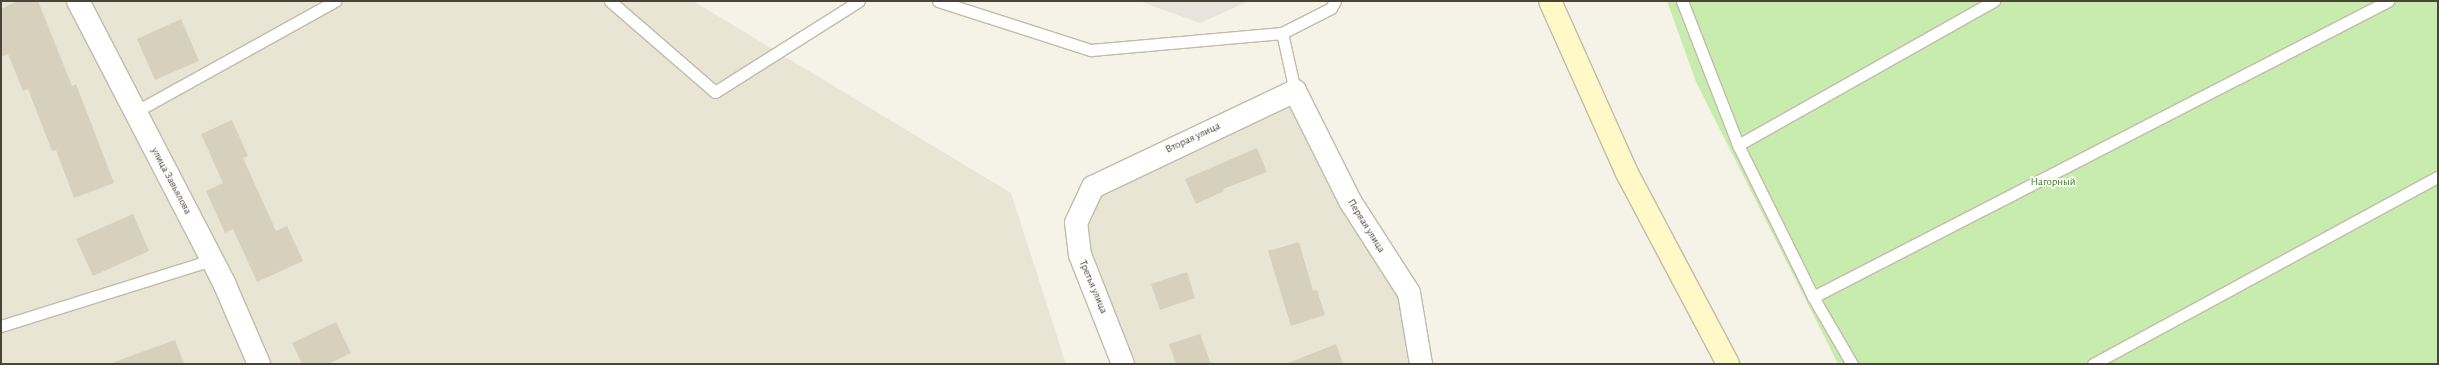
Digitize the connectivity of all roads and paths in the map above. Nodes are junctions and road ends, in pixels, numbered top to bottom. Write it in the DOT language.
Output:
graph roads {
  1 [pos="78,1"];
  2 [pos="335,1"];
  3 [pos="610,1"];
  4 [pos="859,1"];
  5 [pos="938,1"];
  6 [pos="1335,1"];
  7 [pos="1550,1"];
  8 [pos="1682,1"];
  9 [pos="1994,1"];
  10 [pos="2388,1"];
  11 [pos="1282,33"];
  12 [pos="1295,91"];
  13 [pos="135,112"];
  14 [pos="1738,145"];
  15 [pos="2438,177"];
  16 [pos="1093,187"];
  17 [pos="212,260"];
  18 [pos="1813,297"];
  19 [pos="1,326"];
  20 [pos="259,364"];
  21 [pos="1123,364"];
  22 [pos="1421,364"];
  23 [pos="1728,364"];
  24 [pos="1852,364"];
  25 [pos="2093,364"];
  1 -- 13 [label="street, улица Завьялова"];
  2 -- 13 [label="lane"];
  3 -- 4 [label="lane"];
  5 -- 11 [label="lane"];
  6 -- 11 [label="lane"];
  7 -- 23 [label="main road"];
  8 -- 14 [label="lane"];
  9 -- 14 [label="lane"];
  10 -- 18 [label="lane"];
  11 -- 12 [label="lane"];
  12 -- 16 [label="street, Вторая улица"];
  12 -- 22 [label="street, Первая улица"];
  13 -- 17 [label="street, улица Завьялова"];
  14 -- 18 [label="lane"];
  15 -- 25 [label="lane"];
  16 -- 21 [label="street, Третья улица"];
  17 -- 19 [label="lane"];
  17 -- 20 [label="street, улица Завьялова"];
  18 -- 24 [label="lane"];
}
